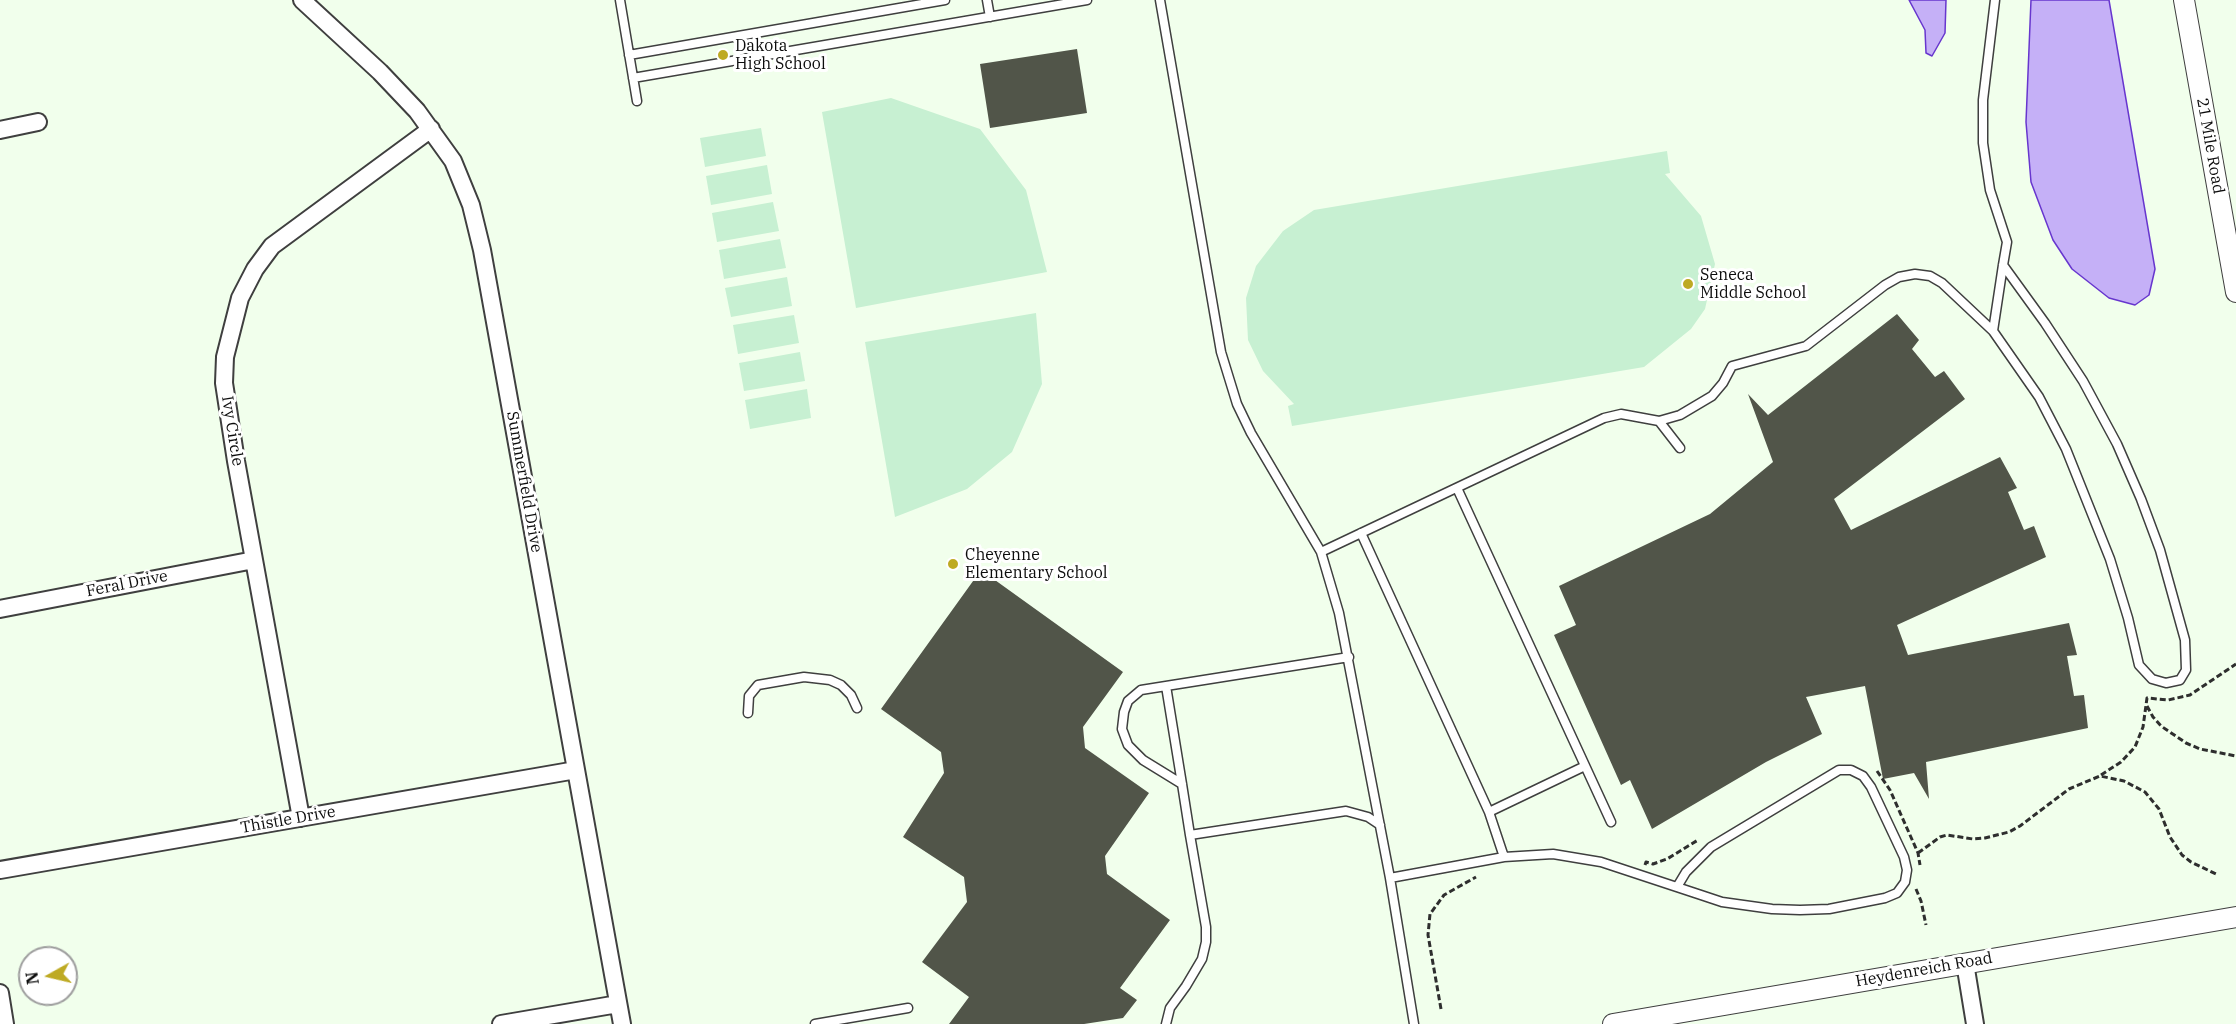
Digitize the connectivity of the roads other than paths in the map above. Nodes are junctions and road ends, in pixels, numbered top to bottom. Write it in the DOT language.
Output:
graph roads {
  1 [pos="620,0"];
  2 [pos="945,0"];
  3 [pos="987,0"];
  4 [pos="1087,0"];
  5 [pos="1160,0"];
  6 [pos="1995,0"];
  7 [pos="2184,0"];
  8 [pos="313,4"];
  9 [pos="1043,4"];
  10 [pos="990,17"];
  11 [pos="629,55"];
  12 [pos="633,78"];
  13 [pos="637,101"];
  14 [pos="38,122"];
  15 [pos="431,129"];
  16 [pos="0,130"];
  17 [pos="2003,265"];
  18 [pos="2236,292"];
  19 [pos="1993,331"];
  20 [pos="1659,421"];
  21 [pos="1680,448"];
  22 [pos="1457,488"];
  23 [pos="1361,533"];
  24 [pos="1321,552"];
  25 [pos="254,560"];
  26 [pos="0,609"];
  27 [pos="1348,657"];
  28 [pos="1166,686"];
  29 [pos="856,708"];
  30 [pos="748,713"];
  31 [pos="1585,766"];
  32 [pos="576,770"];
  33 [pos="1182,784"];
  34 [pos="1490,812"];
  35 [pos="301,818"];
  36 [pos="1611,822"];
  37 [pos="1380,825"];
  38 [pos="1190,835"];
  39 [pos="1504,857"];
  40 [pos="0,870"];
  41 [pos="1390,878"];
  42 [pos="1677,887"];
  43 [pos="2236,916"];
  44 [pos="1965,963"];
  45 [pos="0,993"];
  46 [pos="618,1004"];
  47 [pos="908,1008"];
  48 [pos="835,1022"];
  49 [pos="5,1024"];
  50 [pos="501,1024"];
  51 [pos="622,1024"];
  52 [pos="814,1024"];
  53 [pos="1166,1024"];
  54 [pos="1414,1024"];
  55 [pos="1612,1024"];
  56 [pos="1975,1024"];
  1 -- 11 [label="lane"];
  2 -- 11 [label="lane"];
  3 -- 10 [label="lane"];
  4 -- 9 [label="lane"];
  5 -- 24 [label="lane"];
  6 -- 17 [label="lane"];
  7 -- 18 [label="street, 21 Mile Road"];
  8 -- 15 [label="street, Summerfield Drive"];
  9 -- 10 [label="lane"];
  10 -- 12 [label="lane"];
  11 -- 12 [label="lane"];
  12 -- 13 [label="lane"];
  14 -- 16 [label="street"];
  15 -- 25 [label="street, Ivy Circle"];
  15 -- 32 [label="street, Summerfield Drive"];
  17 -- 19 [label="lane"];
  17 -- 19 [label="lane"];
  19 -- 20 [label="lane"];
  20 -- 21 [label="lane"];
  20 -- 22 [label="lane"];
  22 -- 23 [label="lane"];
  22 -- 31 [label="lane"];
  23 -- 24 [label="lane"];
  23 -- 34 [label="lane"];
  24 -- 27 [label="lane"];
  25 -- 26 [label="street, Feral Drive"];
  25 -- 35 [label="street, Ivy Circle"];
  27 -- 28 [label="lane"];
  27 -- 37 [label="lane"];
  28 -- 33 [label="lane"];
  28 -- 33 [label="lane"];
  29 -- 30 [label="lane"];
  31 -- 34 [label="lane"];
  31 -- 36 [label="lane"];
  32 -- 35 [label="street, Thistle Drive"];
  32 -- 46 [label="street, Summerfield Drive"];
  33 -- 38 [label="lane"];
  34 -- 39 [label="lane"];
  35 -- 40 [label="street, Thistle Drive"];
  37 -- 38 [label="lane"];
  37 -- 41 [label="lane"];
  38 -- 53 [label="lane"];
  39 -- 41 [label="lane"];
  39 -- 42 [label="lane"];
  41 -- 54 [label="lane"];
  42 -- 42 [label="lane"];
  43 -- 44 [label="street, Heydenreich Road"];
  44 -- 55 [label="street, Heydenreich Road"];
  44 -- 56 [label="street"];
  45 -- 49 [label="street"];
  46 -- 50 [label="street"];
  46 -- 51 [label="street, Summerfield Drive"];
  47 -- 48 [label="lane"];
  48 -- 52 [label="lane"];
}
